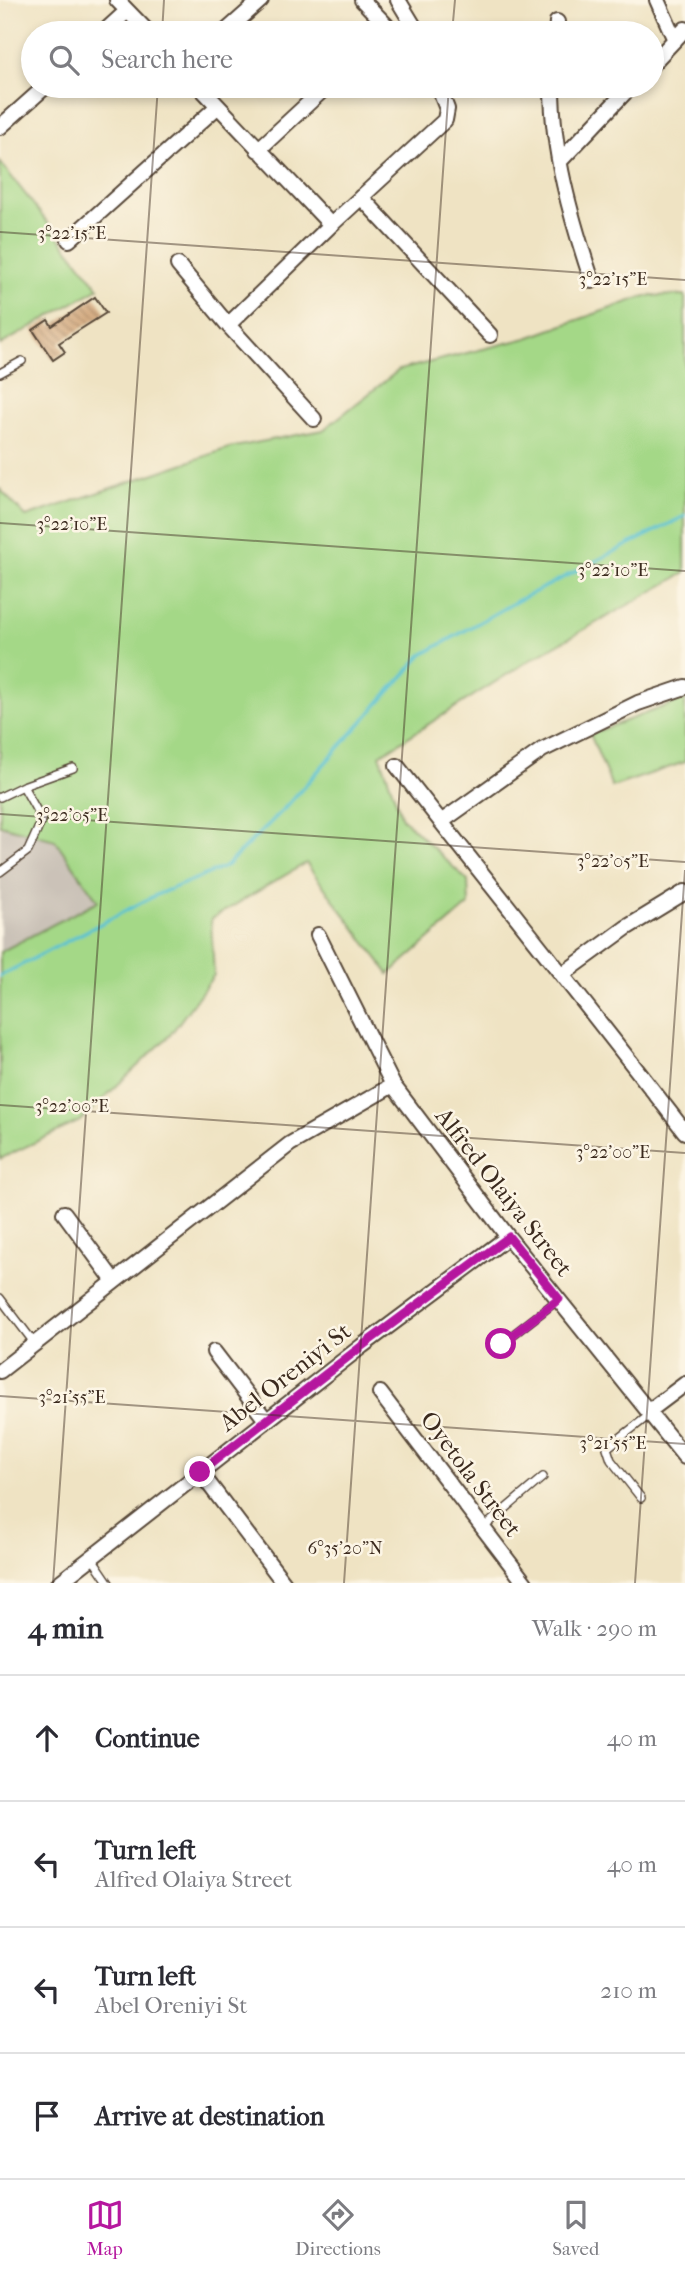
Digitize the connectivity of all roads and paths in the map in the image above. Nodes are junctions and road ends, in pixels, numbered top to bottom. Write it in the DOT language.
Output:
graph roads {
  1 [pos="261,0"];
  2 [pos="362,0"];
  3 [pos="657,0"];
  4 [pos="122,5"];
  5 [pos="402,6"];
  6 [pos="111,21"];
  7 [pos="137,21"];
  8 [pos="237,21"];
  9 [pos="378,21"];
  10 [pos="392,21"];
  11 [pos="680,34"];
  12 [pos="664,51"];
  13 [pos="33,98"];
  14 [pos="210,98"];
  15 [pos="314,98"];
  16 [pos="443,98"];
  17 [pos="552,98"];
  18 [pos="620,98"];
  19 [pos="218,106"];
  20 [pos="0,127"];
  21 [pos="258,150"];
  22 [pos="561,160"];
  23 [pos="361,197"];
  24 [pos="331,225"];
  25 [pos="69,240"];
  26 [pos="178,265"];
  27 [pos="592,281"];
  28 [pos="228,325"];
  29 [pos="490,335"];
  30 [pos="22,361"];
  31 [pos="0,373"];
  32 [pos="314,419"];
  33 [pos="685,687"];
  34 [pos="397,766"];
  35 [pos="73,768"];
  36 [pos="23,786"];
  37 [pos="0,797"];
  38 [pos="441,822"];
  39 [pos="0,872"];
  40 [pos="685,892"];
  41 [pos="318,935"];
  42 [pos="563,974"];
  43 [pos="393,1085"];
  44 [pos="685,1132"];
  45 [pos="65,1213"];
  46 [pos="509,1237"];
  47 [pos="114,1281"];
  48 [pos="0,1298"];
  49 [pos="559,1299"];
  50 [pos="35,1344"];
  51 [pos="501,1344"];
  52 [pos="214,1352"];
  53 [pos="0,1371"];
  54 [pos="685,1384"];
  55 [pos="380,1393"];
  56 [pos="650,1412"];
  57 [pos="266,1420"];
  58 [pos="685,1457"];
  59 [pos="200,1472"];
  60 [pos="543,1477"];
  61 [pos="641,1498"];
  62 [pos="483,1528"];
  63 [pos="91,1558"];
  64 [pos="59,1583"];
  65 [pos="109,1583"];
  66 [pos="285,1583"];
  67 [pos="525,1583"];
  1 -- 8 [label="street"];
  2 -- 9 [label="street"];
  3 -- 11 [label="street"];
  4 -- 6 [label="street"];
  4 -- 7 [label="street"];
  5 -- 10 [label="street"];
  11 -- 12 [label="street"];
  13 -- 20 [label="street"];
  14 -- 19 [label="street"];
  15 -- 21 [label="street"];
  16 -- 23 [label="street"];
  17 -- 22 [label="street"];
  18 -- 22 [label="street"];
  19 -- 21 [label="street"];
  19 -- 25 [label="street"];
  21 -- 24 [label="street"];
  22 -- 27 [label="street"];
  23 -- 24 [label="street"];
  23 -- 29 [label="street"];
  24 -- 28 [label="street"];
  26 -- 28 [label="street"];
  28 -- 32 [label="street"];
  30 -- 31 [label="lane"];
  33 -- 38 [label="street"];
  34 -- 38 [label="street"];
  35 -- 36 [label="lane"];
  36 -- 37 [label="lane"];
  36 -- 39 [label="lane"];
  38 -- 42 [label="street"];
  40 -- 42 [label="street"];
  41 -- 43 [label="street, Alfred Olaiya Street"];
  42 -- 44 [label="street"];
  43 -- 46 [label="street, Alfred Olaiya Street"];
  43 -- 47 [label="street"];
  45 -- 47 [label="street"];
  46 -- 49 [label="street, Alfred Olaiya Street"];
  46 -- 57 [label="street, Abel Oreniyi St"];
  47 -- 50 [label="street"];
  48 -- 50 [label="lane"];
  49 -- 51 [label="lane"];
  49 -- 56 [label="street, Alfred Olaiya Street"];
  50 -- 53 [label="street"];
  52 -- 57 [label="street"];
  54 -- 56 [label="street"];
  55 -- 62 [label="street, Oyetola Street"];
  56 -- 58 [label="street, Alfred Olaiya Street"];
  56 -- 61 [label="lane"];
  57 -- 59 [label="street, Abel Oreniyi St"];
  59 -- 63 [label="street, Abel Oreniyi St"];
  59 -- 66 [label="street"];
  60 -- 62 [label="lane"];
  62 -- 67 [label="street, Oyetola Street"];
  63 -- 64 [label="street, Abel Oreniyi St"];
  63 -- 65 [label="lane"];
}
